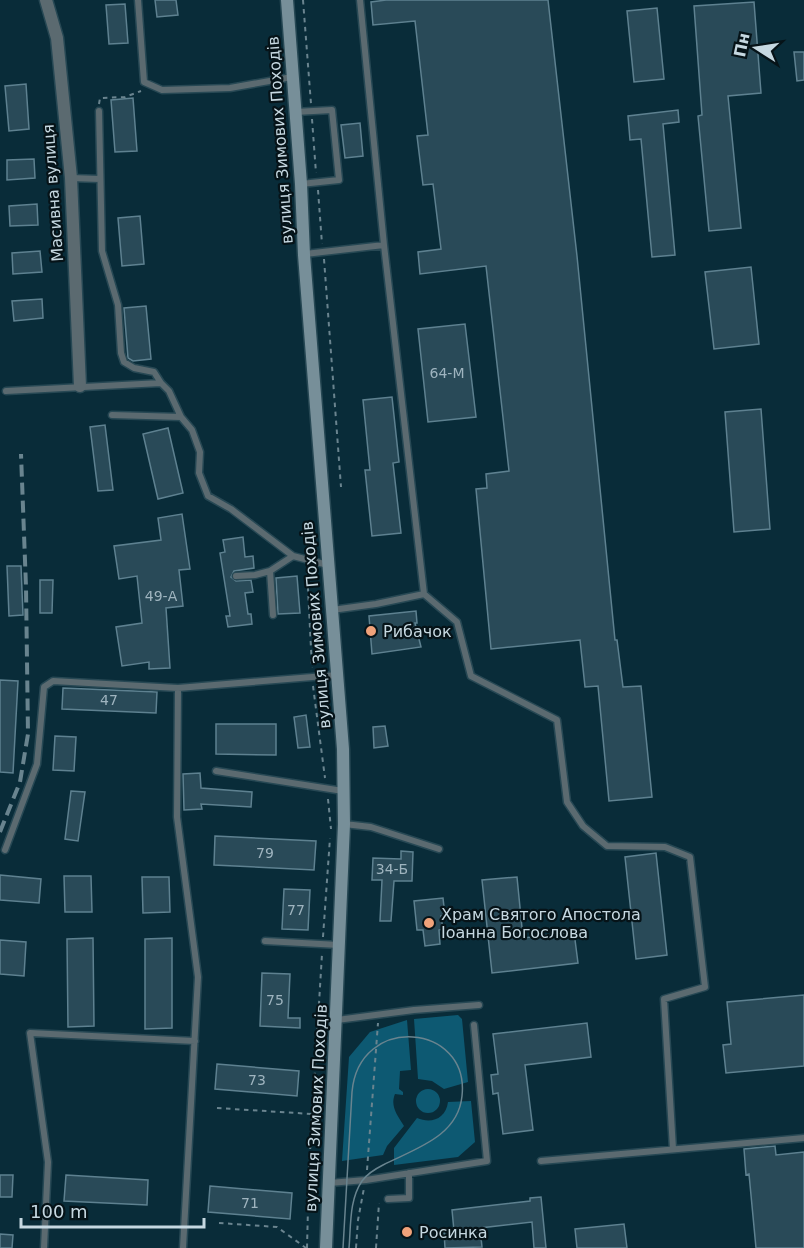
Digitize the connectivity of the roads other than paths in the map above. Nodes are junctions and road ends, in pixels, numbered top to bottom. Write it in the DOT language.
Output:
graph roads {
  1 [pos="46,0"];
  2 [pos="138,0"];
  3 [pos="287,0"];
  4 [pos="360,0"];
  5 [pos="292,77"];
  6 [pos="99,111"];
  7 [pos="295,112"];
  8 [pos="71,178"];
  9 [pos="100,179"];
  10 [pos="301,184"];
  11 [pos="384,245"];
  12 [pos="304,255"];
  13 [pos="162,383"];
  14 [pos="80,386"];
  15 [pos="6,391"];
  16 [pos="112,415"];
  17 [pos="181,417"];
  18 [pos="293,556"];
  19 [pos="328,566"];
  20 [pos="270,571"];
  21 [pos="236,576"];
  22 [pos="424,594"];
  23 [pos="332,610"];
  24 [pos="273,615"];
  25 [pos="337,675"];
  26 [pos="178,688"];
  27 [pos="216,771"];
  28 [pos="344,791"];
  29 [pos="344,824"];
  30 [pos="439,849"];
  31 [pos="5,850"];
  32 [pos="265,942"];
  33 [pos="340,945"];
  34 [pos="479,1005"];
  35 [pos="336,1020"];
  36 [pos="474,1025"];
  37 [pos="195,1041"];
  38 [pos="804,1138"];
  39 [pos="673,1149"];
  40 [pos="541,1161"];
  41 [pos="409,1173"];
  42 [pos="329,1183"];
  43 [pos="388,1199"];
  44 [pos="44,1248"];
  45 [pos="183,1248"];
  46 [pos="326,1248"];
  1 -- 8 [label="street, Масивна вулиця"];
  2 -- 5 [label="lane"];
  3 -- 5 [label="main road, вулиця Зимових Походів"];
  4 -- 11 [label="lane"];
  5 -- 7 [label="main road, вулиця Зимових Походів"];
  6 -- 9 [label="lane"];
  7 -- 10 [label="main road, вулиця Зимових Походів"];
  7 -- 10 [label="lane"];
  8 -- 9 [label="lane"];
  8 -- 14 [label="street, Масивна вулиця"];
  9 -- 13 [label="lane"];
  10 -- 12 [label="main road, вулиця Зимових Походів"];
  11 -- 12 [label="lane"];
  11 -- 22 [label="lane"];
  12 -- 19 [label="main road, вулиця Зимових Походів"];
  13 -- 14 [label="lane"];
  13 -- 17 [label="lane"];
  14 -- 15 [label="lane"];
  16 -- 17 [label="lane"];
  17 -- 18 [label="lane"];
  18 -- 19 [label="lane"];
  18 -- 20 [label="lane"];
  19 -- 23 [label="main road, вулиця Зимових Походів"];
  20 -- 21 [label="lane"];
  20 -- 24 [label="lane"];
  22 -- 23 [label="lane"];
  22 -- 39 [label="lane"];
  23 -- 25 [label="main road, вулиця Зимових Походів"];
  25 -- 26 [label="lane"];
  25 -- 28 [label="main road, вулиця Зимових Походів"];
  26 -- 31 [label="lane"];
  26 -- 37 [label="lane"];
  27 -- 28 [label="lane"];
  28 -- 29 [label="main road, вулиця Зимових Походів"];
  29 -- 30 [label="lane"];
  29 -- 33 [label="main road, вулиця Зимових Походів"];
  32 -- 33 [label="lane"];
  33 -- 35 [label="main road, вулиця Зимових Походів"];
  34 -- 35 [label="lane"];
  35 -- 42 [label="main road, вулиця Зимових Походів"];
  36 -- 41 [label="lane"];
  37 -- 44 [label="lane"];
  37 -- 45 [label="lane"];
  38 -- 39 [label="lane"];
  39 -- 40 [label="lane"];
  41 -- 42 [label="lane"];
  41 -- 43 [label="lane"];
  42 -- 46 [label="main road, вулиця Зимових Походів"];
}
